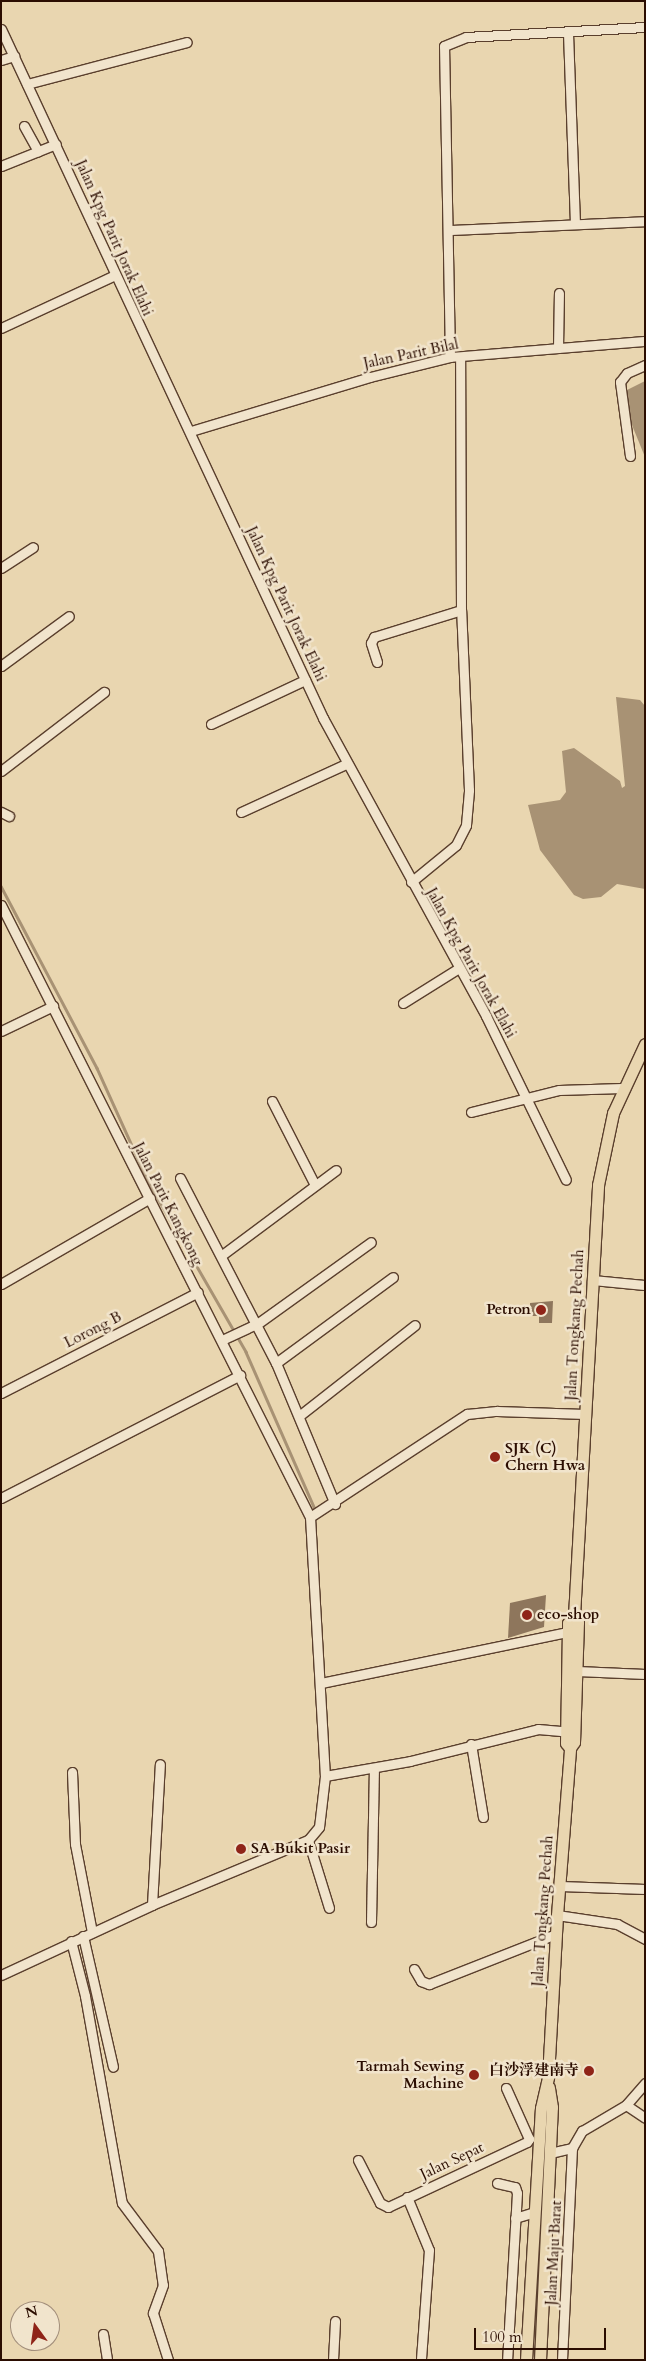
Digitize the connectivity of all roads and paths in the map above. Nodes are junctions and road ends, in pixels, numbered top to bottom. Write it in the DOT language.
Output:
graph roads {
  1 [pos="645,27"];
  2 [pos="1,29"];
  3 [pos="568,33"];
  4 [pos="187,42"];
  5 [pos="8,58"];
  6 [pos="27,84"];
  7 [pos="24,126"];
  8 [pos="52,146"];
  9 [pos="38,151"];
  10 [pos="1,166"];
  11 [pos="645,221"];
  12 [pos="575,224"];
  13 [pos="450,230"];
  14 [pos="110,277"];
  15 [pos="559,294"];
  16 [pos="1,328"];
  17 [pos="645,341"];
  18 [pos="558,348"];
  19 [pos="460,356"];
  20 [pos="450,358"];
  21 [pos="645,365"];
  22 [pos="191,431"];
  23 [pos="630,456"];
  24 [pos="33,547"];
  25 [pos="1,568"];
  26 [pos="461,610"];
  27 [pos="70,616"];
  28 [pos="377,662"];
  29 [pos="1,666"];
  30 [pos="301,682"];
  31 [pos="104,692"];
  32 [pos="212,724"];
  33 [pos="342,766"];
  34 [pos="1,771"];
  35 [pos="241,812"];
  36 [pos="411,882"];
  37 [pos="1,905"];
  38 [pos="459,968"];
  39 [pos="404,1002"];
  40 [pos="53,1006"];
  41 [pos="1,1031"];
  42 [pos="645,1044"];
  43 [pos="622,1088"];
  44 [pos="528,1096"];
  45 [pos="272,1101"];
  46 [pos="471,1112"];
  47 [pos="336,1170"];
  48 [pos="180,1178"];
  49 [pos="566,1180"];
  50 [pos="316,1185"];
  51 [pos="150,1198"];
  52 [pos="371,1242"];
  53 [pos="222,1254"];
  54 [pos="393,1276"];
  55 [pos="592,1280"];
  56 [pos="1,1284"];
  57 [pos="645,1285"];
  58 [pos="198,1292"];
  59 [pos="257,1324"];
  60 [pos="415,1325"];
  61 [pos="226,1338"];
  62 [pos="276,1363"];
  63 [pos="240,1376"];
  64 [pos="1,1393"];
  65 [pos="585,1414"];
  66 [pos="299,1416"];
  67 [pos="1,1498"];
  68 [pos="335,1504"];
  69 [pos="310,1517"];
  70 [pos="573,1631"];
  71 [pos="577,1671"];
  72 [pos="645,1674"];
  73 [pos="321,1683"];
  74 [pos="570,1731"];
  75 [pos="471,1744"];
  76 [pos="160,1764"];
  77 [pos="374,1768"];
  78 [pos="72,1772"];
  79 [pos="325,1776"];
  80 [pos="483,1817"];
  81 [pos="308,1840"];
  82 [pos="560,1886"];
  83 [pos="645,1890"];
  84 [pos="152,1905"];
  85 [pos="329,1908"];
  86 [pos="557,1915"];
  87 [pos="371,1922"];
  88 [pos="88,1934"];
  89 [pos="556,1934"];
  90 [pos="645,1939"];
  91 [pos="71,1941"];
  92 [pos="414,1969"];
  93 [pos="1,1975"];
  94 [pos="113,2067"];
  95 [pos="548,2077"];
  96 [pos="645,2083"];
  97 [pos="506,2088"];
  98 [pos="626,2105"];
  99 [pos="645,2118"];
  100 [pos="529,2139"];
  101 [pos="539,2147"];
  102 [pos="572,2148"];
  103 [pos="550,2153"];
  104 [pos="358,2160"];
  105 [pos="497,2182"];
  106 [pos="407,2197"];
  107 [pos="535,2212"];
  108 [pos="515,2218"];
  109 [pos="335,2321"];
  110 [pos="103,2334"];
  111 [pos="107,2360"];
  112 [pos="168,2360"];
  113 [pos="333,2360"];
  114 [pos="420,2360"];
  115 [pos="507,2360"];
  116 [pos="526,2360"];
  117 [pos="540,2360"];
  118 [pos="562,2360"];
  1 -- 3 [label="street"];
  2 -- 5 [label="street, Jalan Kpg Parit Jorak Elahi"];
  3 -- 12 [label="street"];
  3 -- 13 [label="street"];
  4 -- 6 [label="street"];
  5 -- 6 [label="street, Jalan Kpg Parit Jorak Elahi"];
  6 -- 8 [label="street, Jalan Kpg Parit Jorak Elahi"];
  7 -- 9 [label="street"];
  8 -- 9 [label="street"];
  8 -- 14 [label="street, Jalan Kpg Parit Jorak Elahi"];
  9 -- 10 [label="street"];
  11 -- 12 [label="street"];
  12 -- 13 [label="street"];
  13 -- 20 [label="street"];
  14 -- 16 [label="street"];
  14 -- 22 [label="street, Jalan Kpg Parit Jorak Elahi"];
  15 -- 18 [label="street"];
  17 -- 18 [label="street, Jalan Parit Bilal"];
  18 -- 19 [label="street, Jalan Parit Bilal"];
  19 -- 20 [label="street, Jalan Parit Bilal"];
  19 -- 26 [label="street"];
  20 -- 22 [label="street, Jalan Parit Bilal"];
  21 -- 23 [label="street"];
  22 -- 30 [label="street, Jalan Kpg Parit Jorak Elahi"];
  24 -- 25 [label="street"];
  26 -- 28 [label="street"];
  26 -- 36 [label="street"];
  27 -- 29 [label="street"];
  30 -- 32 [label="street"];
  30 -- 33 [label="street, Jalan Kpg Parit Jorak Elahi"];
  31 -- 34 [label="street"];
  33 -- 35 [label="street"];
  33 -- 36 [label="street, Jalan Kpg Parit Jorak Elahi"];
  36 -- 38 [label="street, Jalan Kpg Parit Jorak Elahi"];
  37 -- 40 [label="street, Jalan Parit Kangkong"];
  38 -- 39 [label="street"];
  38 -- 44 [label="street, Jalan Kpg Parit Jorak Elahi"];
  40 -- 41 [label="street"];
  40 -- 51 [label="street, Jalan Parit Kangkong"];
  42 -- 43 [label="main road, Jalan Tongkang Pechah"];
  43 -- 44 [label="street"];
  43 -- 55 [label="main road, Jalan Tongkang Pechah"];
  44 -- 46 [label="street"];
  44 -- 49 [label="street, Jalan Kpg Parit Jorak Elahi"];
  45 -- 50 [label="street"];
  47 -- 50 [label="street"];
  48 -- 53 [label="street"];
  50 -- 53 [label="street"];
  51 -- 56 [label="street"];
  51 -- 58 [label="street, Jalan Parit Kangkong"];
  52 -- 59 [label="street"];
  53 -- 59 [label="street"];
  54 -- 62 [label="street"];
  55 -- 57 [label="street"];
  55 -- 65 [label="main road, Jalan Tongkang Pechah"];
  58 -- 61 [label="street, Jalan Parit Kangkong"];
  58 -- 64 [label="street, Lorong B"];
  59 -- 61 [label="street"];
  59 -- 62 [label="street"];
  60 -- 66 [label="street"];
  61 -- 63 [label="street, Jalan Parit Kangkong"];
  62 -- 66 [label="street"];
  63 -- 67 [label="street"];
  63 -- 69 [label="street, Jalan Parit Kangkong"];
  65 -- 68 [label="street"];
  65 -- 70 [label="main road, Jalan Tongkang Pechah"];
  66 -- 68 [label="street"];
  68 -- 69 [label="street"];
  69 -- 73 [label="street"];
  70 -- 71 [label="main road, Jalan Tongkang Pechah"];
  70 -- 73 [label="street"];
  70 -- 74 [label="main road, Jalan Tongkang Pechah"];
  71 -- 72 [label="street"];
  71 -- 74 [label="main road, Jalan Tongkang Pechah"];
  73 -- 79 [label="street"];
  74 -- 75 [label="street"];
  74 -- 82 [label="main road, Jalan Tongkang Pechah"];
  75 -- 77 [label="street"];
  75 -- 80 [label="street"];
  76 -- 84 [label="street"];
  77 -- 79 [label="street"];
  77 -- 87 [label="street"];
  78 -- 88 [label="street"];
  79 -- 81 [label="street"];
  81 -- 84 [label="street"];
  81 -- 85 [label="street"];
  82 -- 83 [label="street"];
  82 -- 86 [label="main road, Jalan Tongkang Pechah"];
  84 -- 88 [label="street"];
  86 -- 89 [label="main road, Jalan Tongkang Pechah"];
  86 -- 90 [label="street"];
  88 -- 91 [label="street"];
  88 -- 94 [label="street"];
  89 -- 92 [label="street"];
  89 -- 95 [label="main road, Jalan Tongkang Pechah"];
  91 -- 93 [label="street"];
  91 -- 112 [label="street"];
  95 -- 101 [label="main road, Jalan Tongkang Pechah"];
  95 -- 103 [label="main road, Jalan Tongkang Pechah"];
  96 -- 98 [label="street"];
  97 -- 100 [label="street"];
  98 -- 99 [label="street"];
  98 -- 102 [label="street"];
  100 -- 101 [label="street"];
  100 -- 106 [label="street, Jalan Sepat"];
  101 -- 107 [label="main road, Jalan Tongkang Pechah"];
  102 -- 103 [label="street"];
  102 -- 118 [label="street, Jalan Maju Barat"];
  103 -- 117 [label="main road, Jalan Tongkang Pechah"];
  104 -- 106 [label="street, Jalan Sepat"];
  105 -- 108 [label="street"];
  106 -- 114 [label="street"];
  107 -- 108 [label="street"];
  107 -- 116 [label="main road, Jalan Tongkang Pechah"];
  108 -- 115 [label="street"];
  109 -- 113 [label="street"];
  110 -- 111 [label="street"];
}
